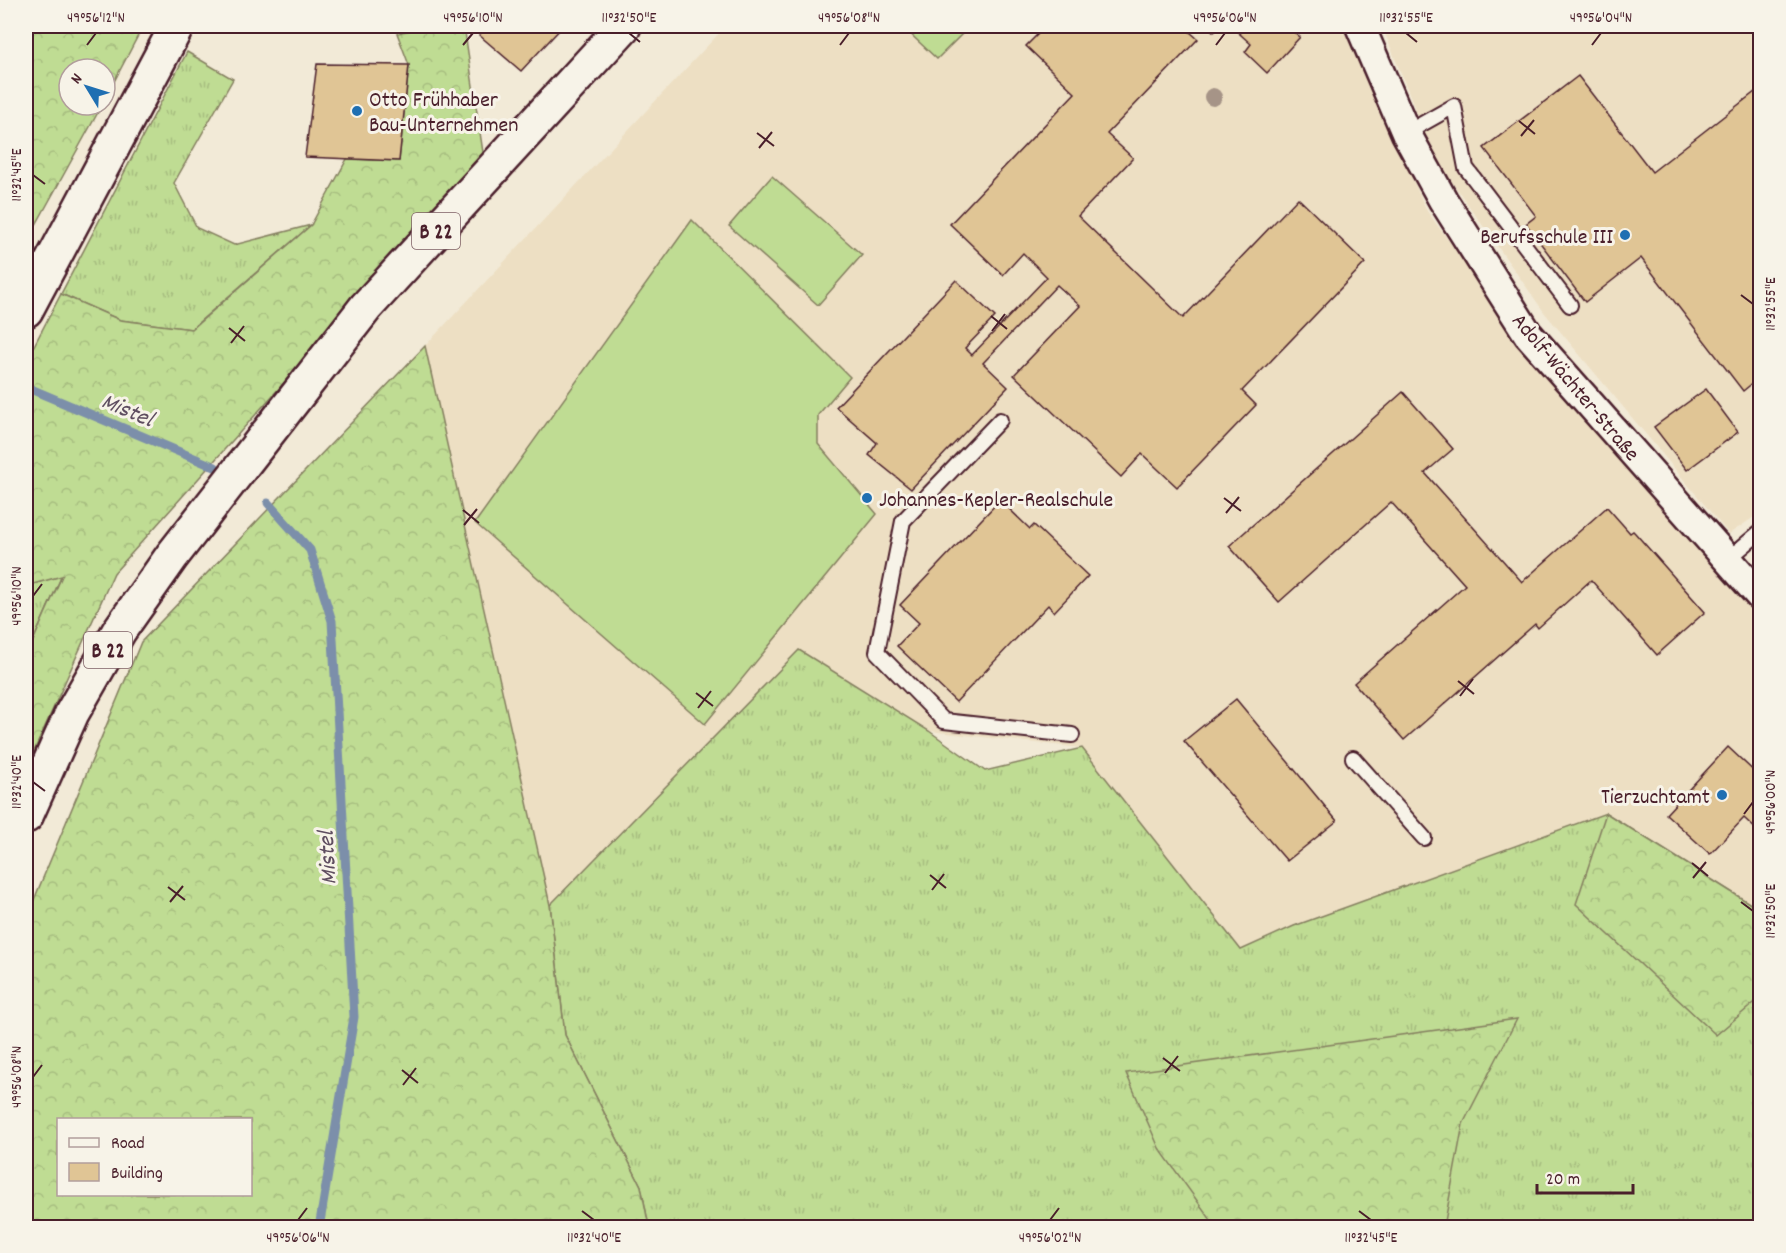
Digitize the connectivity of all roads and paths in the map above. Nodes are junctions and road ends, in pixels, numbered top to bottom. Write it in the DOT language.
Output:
graph roads {
  1 [pos="177,26"];
  2 [pos="624,26"];
  3 [pos="1360,26"];
  4 [pos="1406,133"];
  5 [pos="32,299"];
  6 [pos="1570,304"];
  7 [pos="1000,420"];
  8 [pos="1761,532"];
  9 [pos="1727,561"];
  10 [pos="1761,596"];
  11 [pos="1072,735"];
  12 [pos="1353,758"];
  13 [pos="26,816"];
  14 [pos="1424,838"];
  1 -- 5 [label="main road"];
  2 -- 13 [label="main road, B 22"];
  3 -- 4 [label="street, Adolf-Wächter-Straße"];
  4 -- 6 [label="lane"];
  4 -- 9 [label="street, Adolf-Wächter-Straße"];
  7 -- 11 [label="lane"];
  8 -- 9 [label="lane"];
  9 -- 10 [label="street, Adolf-Wächter-Straße"];
  12 -- 14 [label="lane"];
}
